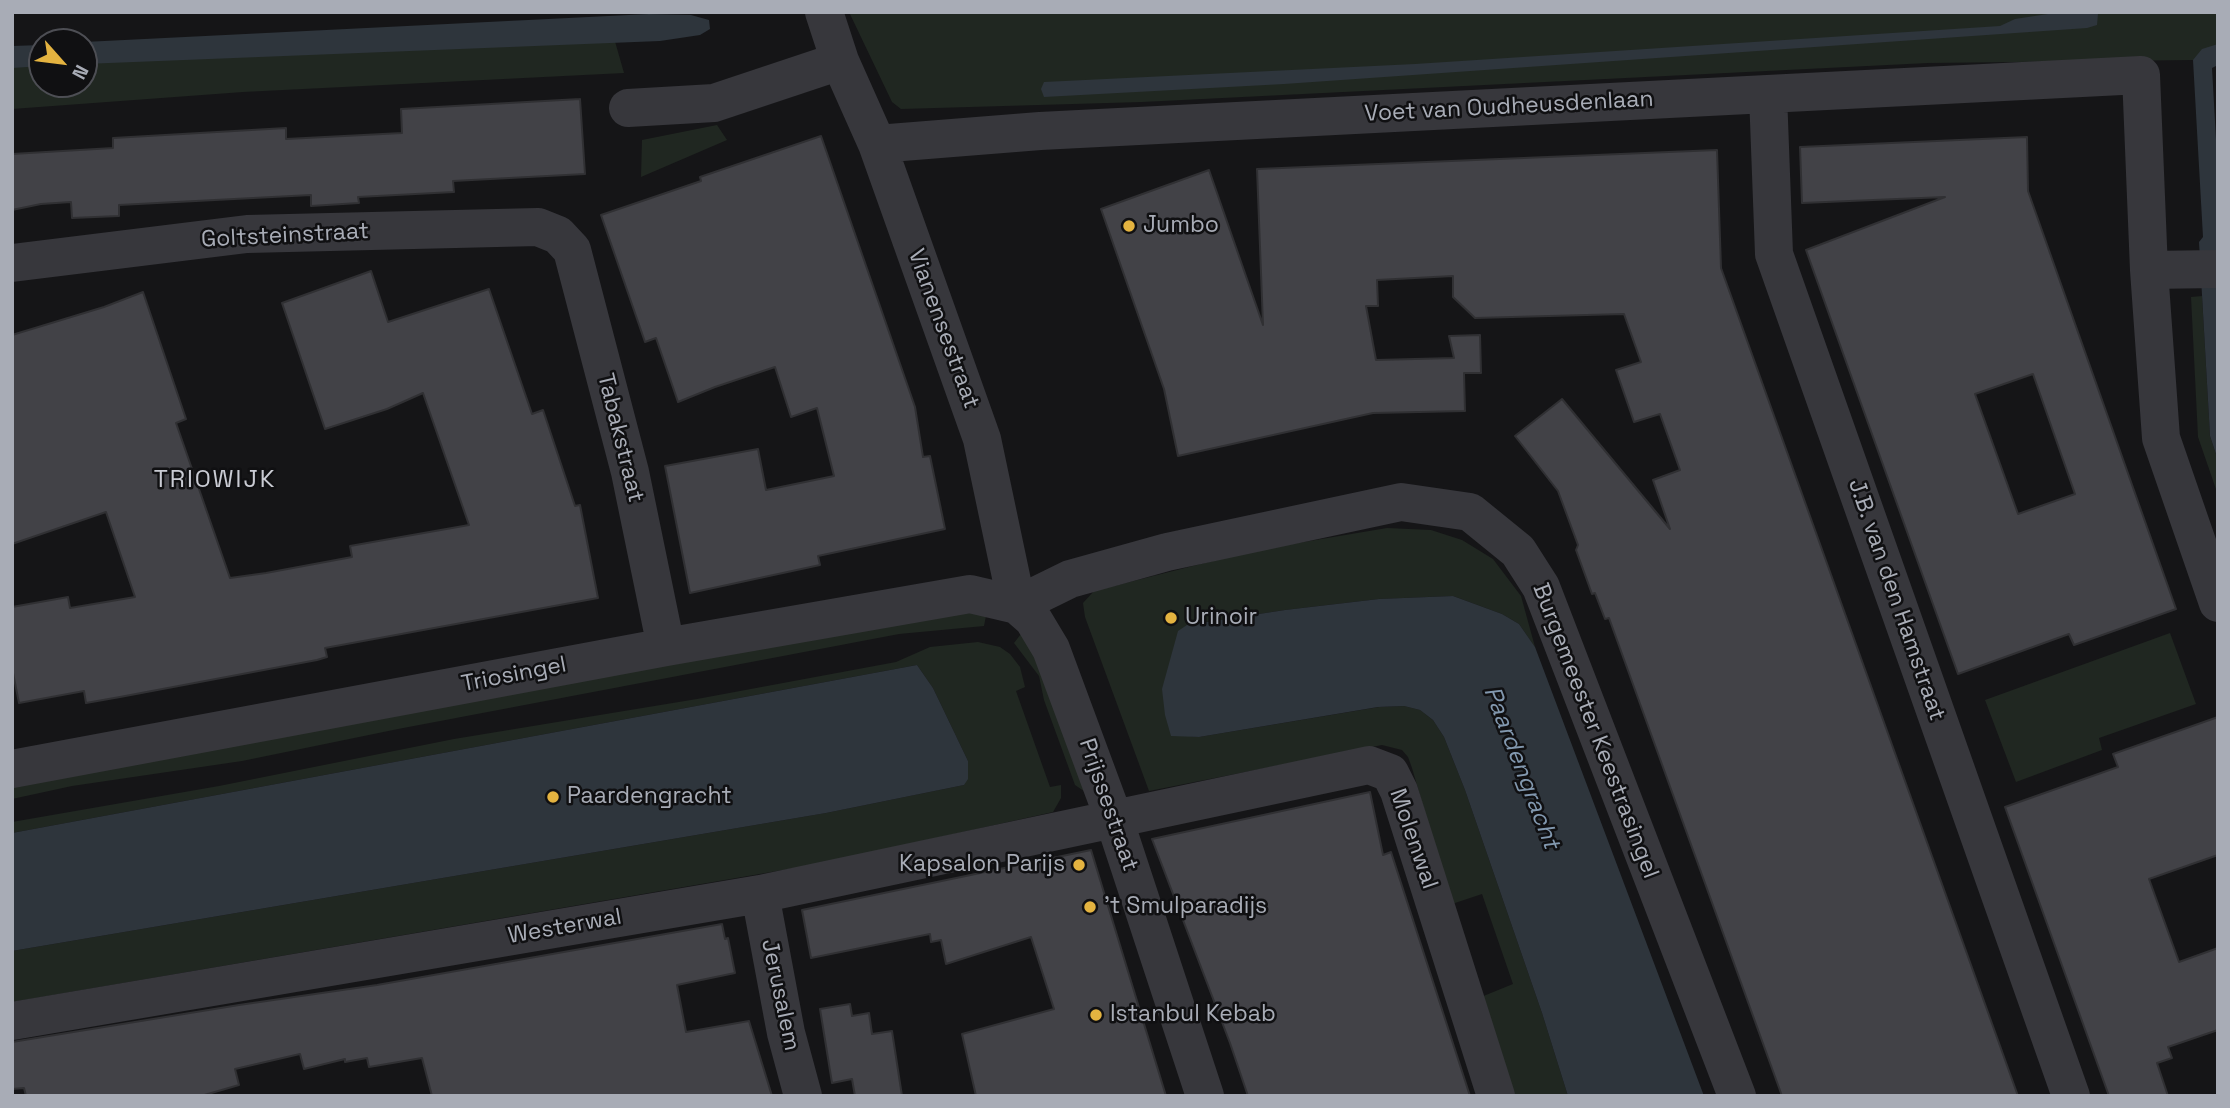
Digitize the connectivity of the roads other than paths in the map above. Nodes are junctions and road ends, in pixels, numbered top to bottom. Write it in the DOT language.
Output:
graph roads {
  1 [pos="824,12"];
  2 [pos="840,61"];
  3 [pos="1768,94"];
  4 [pos="628,108"];
  5 [pos="877,144"];
  6 [pos="558,235"];
  7 [pos="12,262"];
  8 [pos="2218,269"];
  9 [pos="2162,270"];
  10 [pos="2218,603"];
  11 [pos="1017,605"];
  12 [pos="666,647"];
  13 [pos="12,769"];
  14 [pos="1114,819"];
  15 [pos="760,894"];
  16 [pos="12,1021"];
  17 [pos="803,1096"];
  18 [pos="1205,1096"];
  19 [pos="1496,1096"];
  20 [pos="1737,1096"];
  21 [pos="2071,1096"];
  1 -- 2 [label="street, Vianensestraat"];
  2 -- 4 [label="street"];
  2 -- 5 [label="street, Vianensestraat"];
  3 -- 5 [label="street, Voet van Oudheusdenlaan"];
  3 -- 9 [label="street, Voet van Oudheusdenlaan"];
  3 -- 21 [label="street, J.B. van den Hamstraat"];
  5 -- 11 [label="street, Vianensestraat"];
  6 -- 7 [label="street, Goltsteinstraat"];
  6 -- 12 [label="street, Tabakstraat"];
  8 -- 9 [label="street"];
  9 -- 10 [label="street"];
  11 -- 12 [label="street, Triosingel"];
  11 -- 14 [label="street, Prijssestraat"];
  11 -- 20 [label="street, Burgemeester Keestrasingel"];
  12 -- 13 [label="street, Triosingel"];
  14 -- 15 [label="street, Westerwal"];
  14 -- 18 [label="street, Prijssestraat"];
  14 -- 19 [label="street, Molenwal"];
  15 -- 16 [label="street, Westerwal"];
  15 -- 17 [label="street, Jerusalem"];
}
